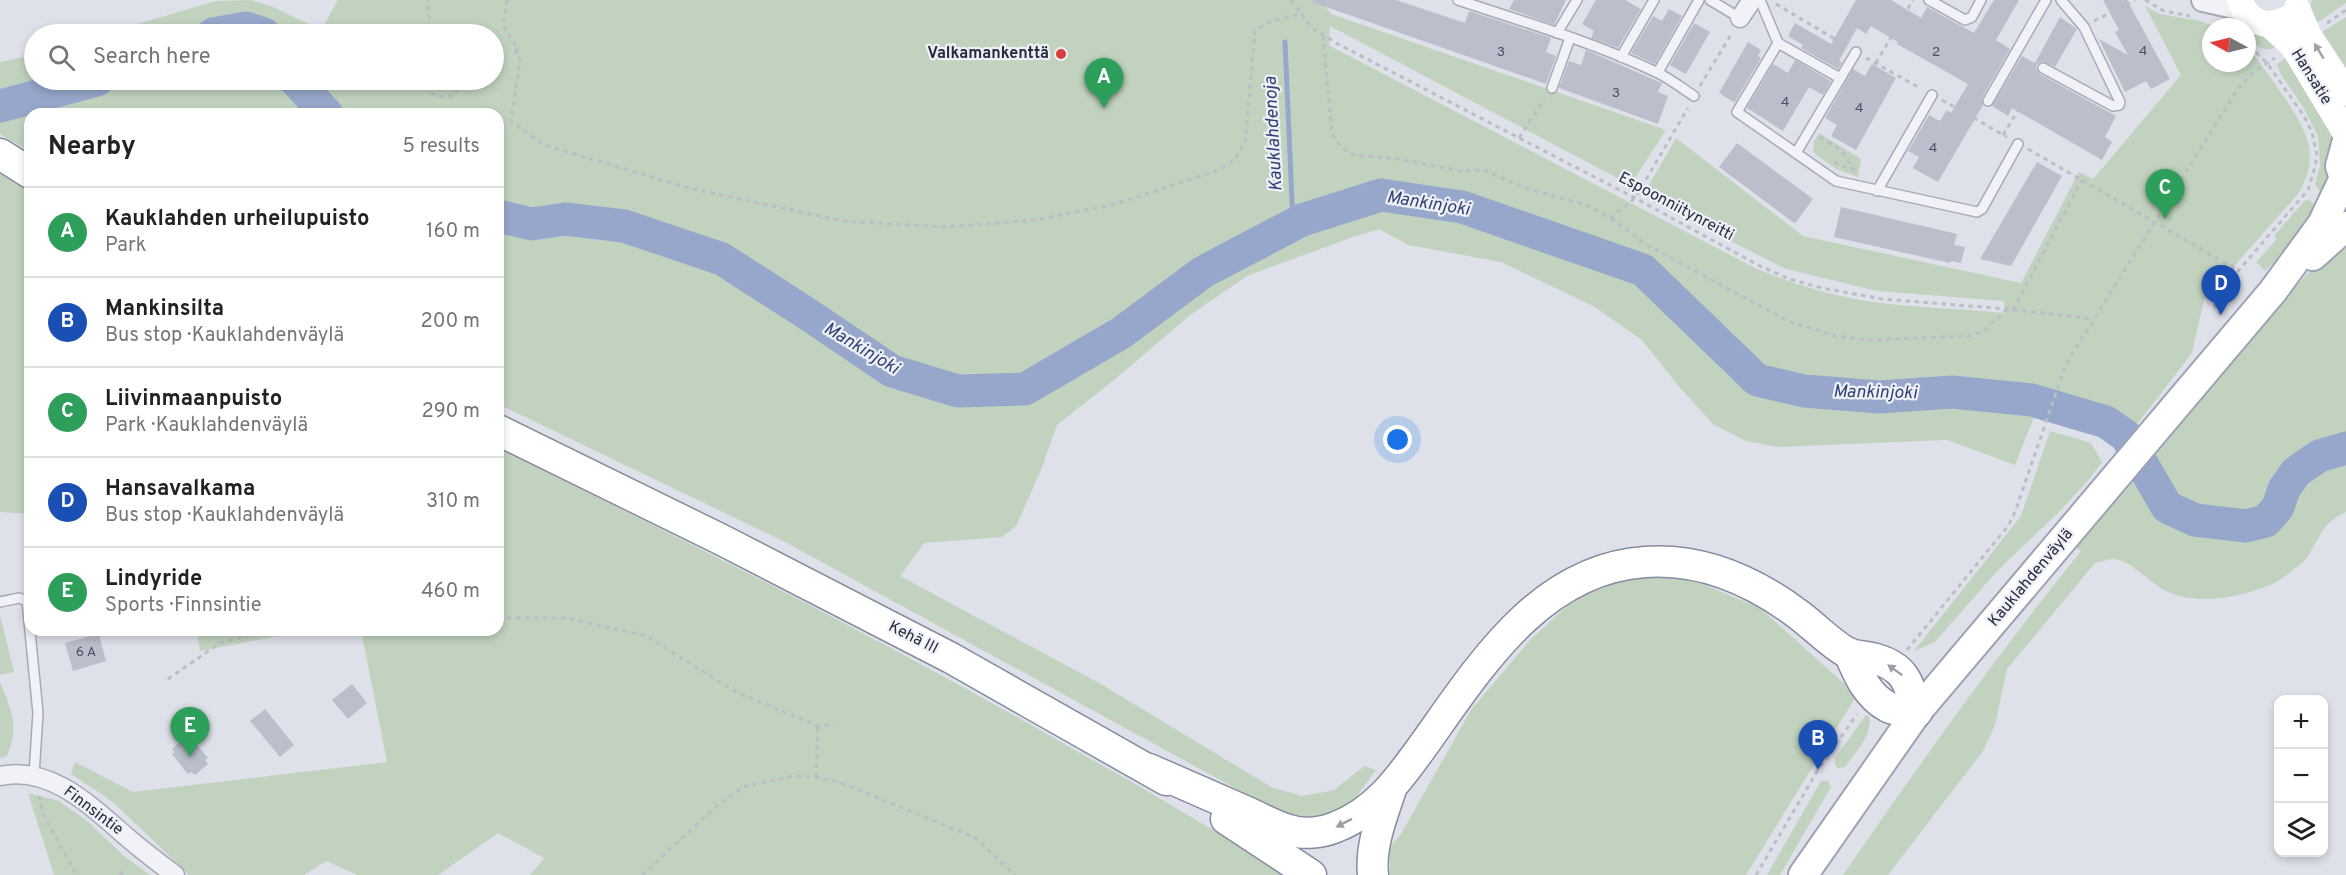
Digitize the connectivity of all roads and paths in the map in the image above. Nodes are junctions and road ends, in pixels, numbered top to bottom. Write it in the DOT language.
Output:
graph roads {
  1 [pos="428,0"];
  2 [pos="507,0"];
  3 [pos="1291,0"];
  4 [pos="1458,0"];
  5 [pos="1577,0"];
  6 [pos="1654,0"];
  7 [pos="1700,0"];
  8 [pos="1710,0"];
  9 [pos="1752,0"];
  10 [pos="1760,0"];
  11 [pos="1913,0"];
  12 [pos="1929,0"];
  13 [pos="1981,0"];
  14 [pos="2046,0"];
  15 [pos="2061,0"];
  16 [pos="2135,0"];
  17 [pos="2145,0"];
  18 [pos="2298,4"];
  19 [pos="2242,5"];
  20 [pos="2201,9"];
  21 [pos="2346,10"];
  22 [pos="1300,14"];
  23 [pos="1740,18"];
  24 [pos="430,24"];
  25 [pos="503,24"];
  26 [pos="2270,24"];
  27 [pos="2324,25"];
  28 [pos="2084,27"];
  29 [pos="504,28"];
  30 [pos="1557,33"];
  31 [pos="1322,35"];
  32 [pos="1570,38"];
  33 [pos="1779,43"];
  34 [pos="517,48"];
  35 [pos="1856,52"];
  36 [pos="2256,52"];
  37 [pos="514,57"];
  38 [pos="1621,57"];
  39 [pos="1876,63"];
  40 [pos="2268,63"];
  41 [pos="2043,68"];
  42 [pos="1658,72"];
  43 [pos="1840,78"];
  44 [pos="1552,88"];
  45 [pos="426,90"];
  46 [pos="457,90"];
  47 [pos="2346,92"];
  48 [pos="1932,95"];
  49 [pos="1694,96"];
  50 [pos="1988,100"];
  51 [pos="1809,130"];
  52 [pos="2346,134"];
  53 [pos="2003,135"];
  54 [pos="1519,138"];
  55 [pos="2018,144"];
  56 [pos="2346,144"];
  57 [pos="1796,153"];
  58 [pos="0,154"];
  59 [pos="24,169"];
  60 [pos="2344,183"];
  61 [pos="1854,185"];
  62 [pos="1877,190"];
  63 [pos="1635,198"];
  64 [pos="1610,218"];
  65 [pos="2154,222"];
  66 [pos="2346,226"];
  67 [pos="2239,271"];
  68 [pos="2273,291"];
  69 [pos="2007,309"];
  70 [pos="2013,310"];
  71 [pos="2221,315"];
  72 [pos="2093,319"];
  73 [pos="504,433"];
  74 [pos="24,600"];
  75 [pos="0,602"];
  76 [pos="504,618"];
  77 [pos="30,636"];
  78 [pos="246,636"];
  79 [pos="1904,654"];
  80 [pos="168,679"];
  81 [pos="1860,710"];
  82 [pos="1917,712"];
  83 [pos="834,724"];
  84 [pos="818,726"];
  85 [pos="1149,769"];
  86 [pos="34,775"];
  87 [pos="0,776"];
  88 [pos="816,777"];
  89 [pos="1391,789"];
  90 [pos="77,875"];
  91 [pos="175,875"];
  92 [pos="642,875"];
  93 [pos="1015,875"];
  94 [pos="1311,875"];
  95 [pos="1373,875"];
  96 [pos="1756,875"];
  97 [pos="1803,875"];
  1 -- 24 [label="path"];
  2 -- 25 [label="path"];
  3 -- 22 [label="path, Espoonniitynreitti"];
  4 -- 30 [label="lane"];
  5 -- 30 [label="lane"];
  6 -- 38 [label="lane"];
  7 -- 42 [label="lane"];
  8 -- 23 [label="lane"];
  9 -- 23 [label="street"];
  10 -- 33 [label="lane"];
  11 -- 39 [label="path"];
  12 -- 13 [label="lane"];
  14 -- 50 [label="lane"];
  15 -- 28 [label="lane"];
  16 -- 28 [label="path"];
  17 -- 20 [label="path"];
  18 -- 26 [label="main road"];
  47 -- 18 [label="main road, Hansatie, one-way"];
  19 -- 20 [label="street"];
  19 -- 26 [label="main road, Hansatie"];
  21 -- 27 [label="path"];
  22 -- 31 [label="path, Espoonniitynreitti"];
  22 -- 34 [label="path"];
  26 -- 52 [label="main road, Hansatie"];
  28 -- 41 [label="lane"];
  29 -- 34 [label="path"];
  30 -- 32 [label="lane"];
  31 -- 54 [label="path, Espoonniitynreitti"];
  31 -- 64 [label="path"];
  32 -- 38 [label="lane"];
  32 -- 44 [label="lane"];
  33 -- 43 [label="lane"];
  33 -- 57 [label="lane"];
  34 -- 37 [label="path"];
  35 -- 43 [label="lane"];
  36 -- 40 [label="path"];
  38 -- 42 [label="lane"];
  40 -- 65 [label="path"];
  40 -- 67 [label="path"];
  41 -- 53 [label="path"];
  42 -- 49 [label="lane"];
  43 -- 51 [label="lane"];
  44 -- 54 [label="path"];
  45 -- 46 [label="path"];
  48 -- 62 [label="lane"];
  51 -- 57 [label="lane"];
  51 -- 61 [label="path"];
  54 -- 63 [label="path, Espoonniitynreitti"];
  55 -- 62 [label="lane"];
  56 -- 60 [label="main road"];
  57 -- 61 [label="lane"];
  58 -- 59 [label="highway"];
  60 -- 68 [label="main road, Kauklahdenväylä"];
  61 -- 62 [label="lane"];
  63 -- 64 [label="path"];
  63 -- 69 [label="path, Espoonniitynreitti"];
  64 -- 69 [label="path"];
  65 -- 67 [label="path"];
  65 -- 70 [label="path"];
  65 -- 72 [label="path"];
  66 -- 68 [label="main road, Kauklahdenväylä"];
  67 -- 71 [label="path"];
  68 -- 82 [label="main road, Kauklahdenväylä"];
  69 -- 70 [label="path, Espoonniitynreitti"];
  70 -- 72 [label="path, Espoonniitynreitti"];
  72 -- 79 [label="path"];
  73 -- 85 [label="highway, Kehä III"];
  74 -- 75 [label="lane"];
  76 -- 84 [label="path"];
  77 -- 86 [label="lane"];
  78 -- 80 [label="path"];
  81 -- 96 [label="path"];
  82 -- 89 [label="highway"];
  82 -- 97 [label="main road, Kauklahdenväylä"];
  83 -- 84 [label="path"];
  84 -- 88 [label="path"];
  89 -- 85 [label="highway, one-way"];
  85 -- 94 [label="highway, Kehä III"];
  86 -- 87 [label="street, Finnsintie"];
  86 -- 90 [label="path"];
  86 -- 91 [label="street, Finnsintie"];
  88 -- 92 [label="path"];
  88 -- 93 [label="path"];
  89 -- 95 [label="highway"];
}
